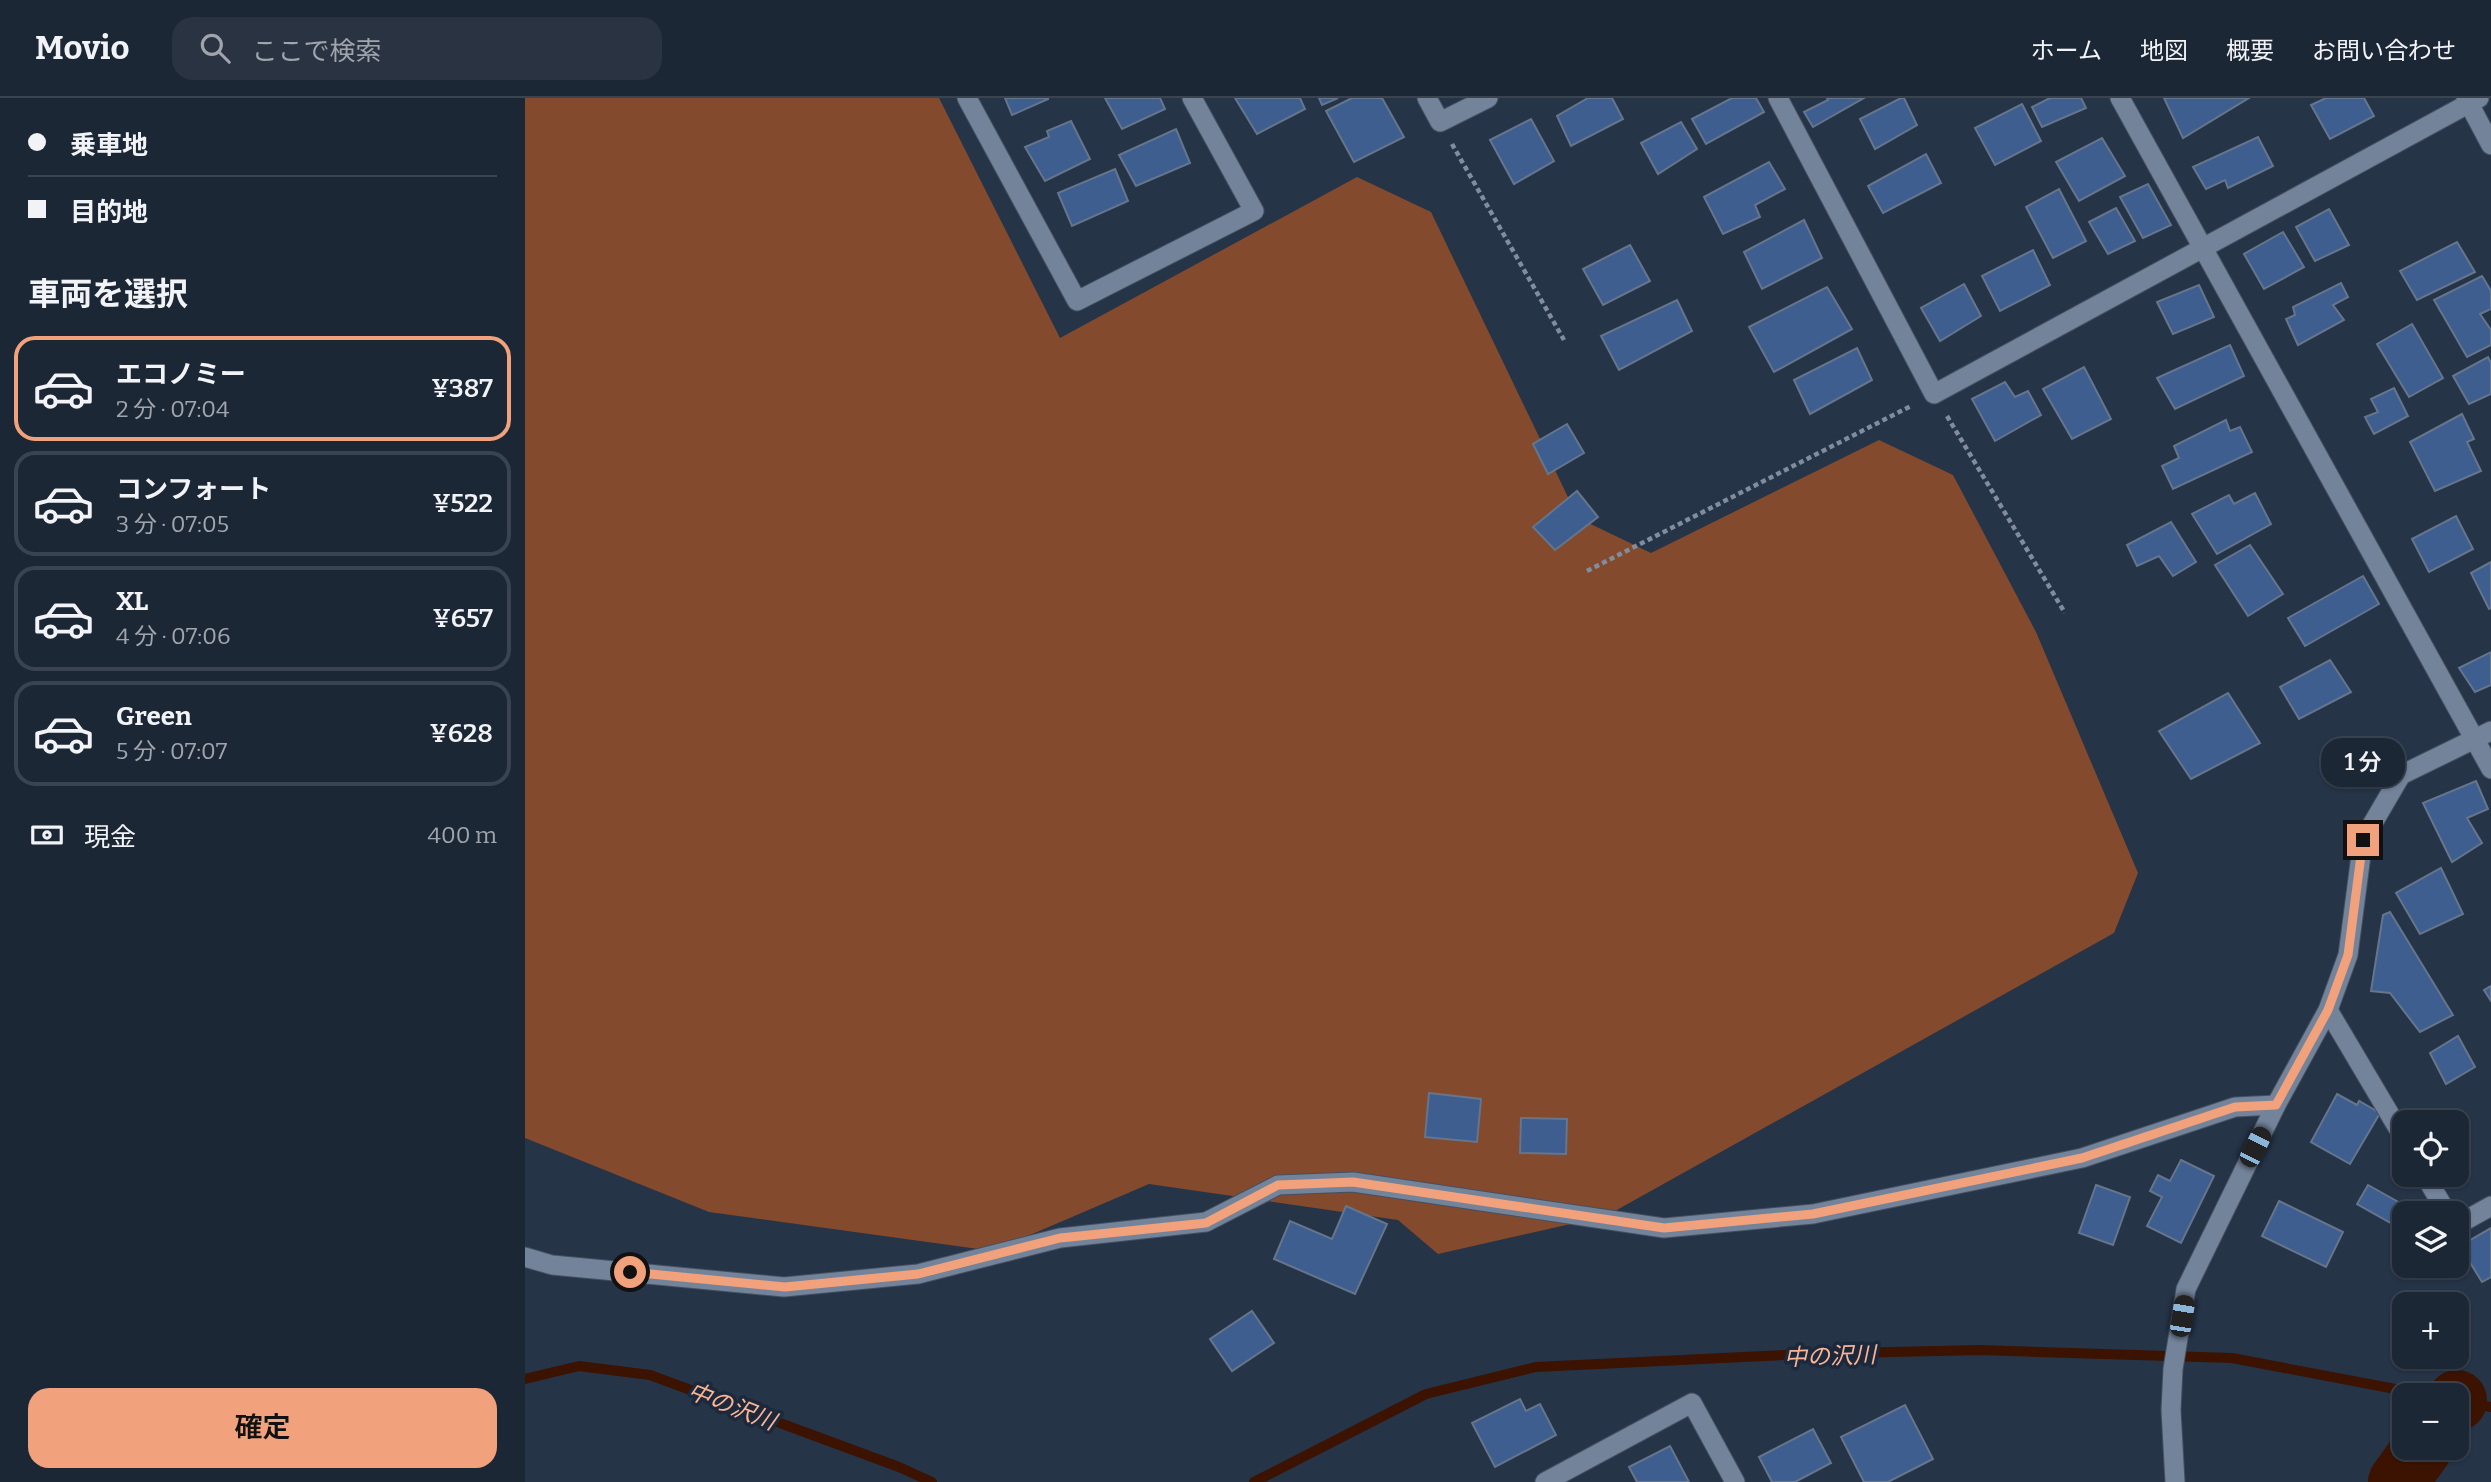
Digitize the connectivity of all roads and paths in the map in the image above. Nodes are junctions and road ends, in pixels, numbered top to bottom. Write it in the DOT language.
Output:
graph roads {
  1 [pos="967,98"];
  2 [pos="1192,98"];
  3 [pos="1427,98"];
  4 [pos="1488,98"];
  5 [pos="1778,98"];
  6 [pos="2120,98"];
  7 [pos="2471,100"];
  8 [pos="1440,122"];
  9 [pos="2491,145"];
  10 [pos="2202,248"];
  11 [pos="1564,340"];
  12 [pos="1934,394"];
  13 [pos="1587,571"];
  14 [pos="2066,613"];
  15 [pos="2483,735"];
  16 [pos="2491,769"];
  17 [pos="2328,1010"];
  18 [pos="2276,1105"];
  19 [pos="2392,1118"];
  20 [pos="2491,1206"];
  21 [pos="2469,1218"];
  22 [pos="525,1258"];
  23 [pos="1545,1482"];
  24 [pos="1735,1482"];
  25 [pos="2175,1482"];
  1 -- 2 [label="street"];
  3 -- 8 [label="street"];
  4 -- 8 [label="street"];
  5 -- 12 [label="street"];
  6 -- 10 [label="street"];
  7 -- 9 [label="street"];
  7 -- 10 [label="street"];
  8 -- 11 [label="path"];
  10 -- 12 [label="street"];
  10 -- 15 [label="street"];
  12 -- 13 [label="path"];
  12 -- 14 [label="path"];
  15 -- 16 [label="street"];
  15 -- 17 [label="street"];
  17 -- 18 [label="street"];
  17 -- 19 [label="street"];
  18 -- 22 [label="street"];
  18 -- 25 [label="street"];
  20 -- 21 [label="street"];
  23 -- 24 [label="street"];
}
